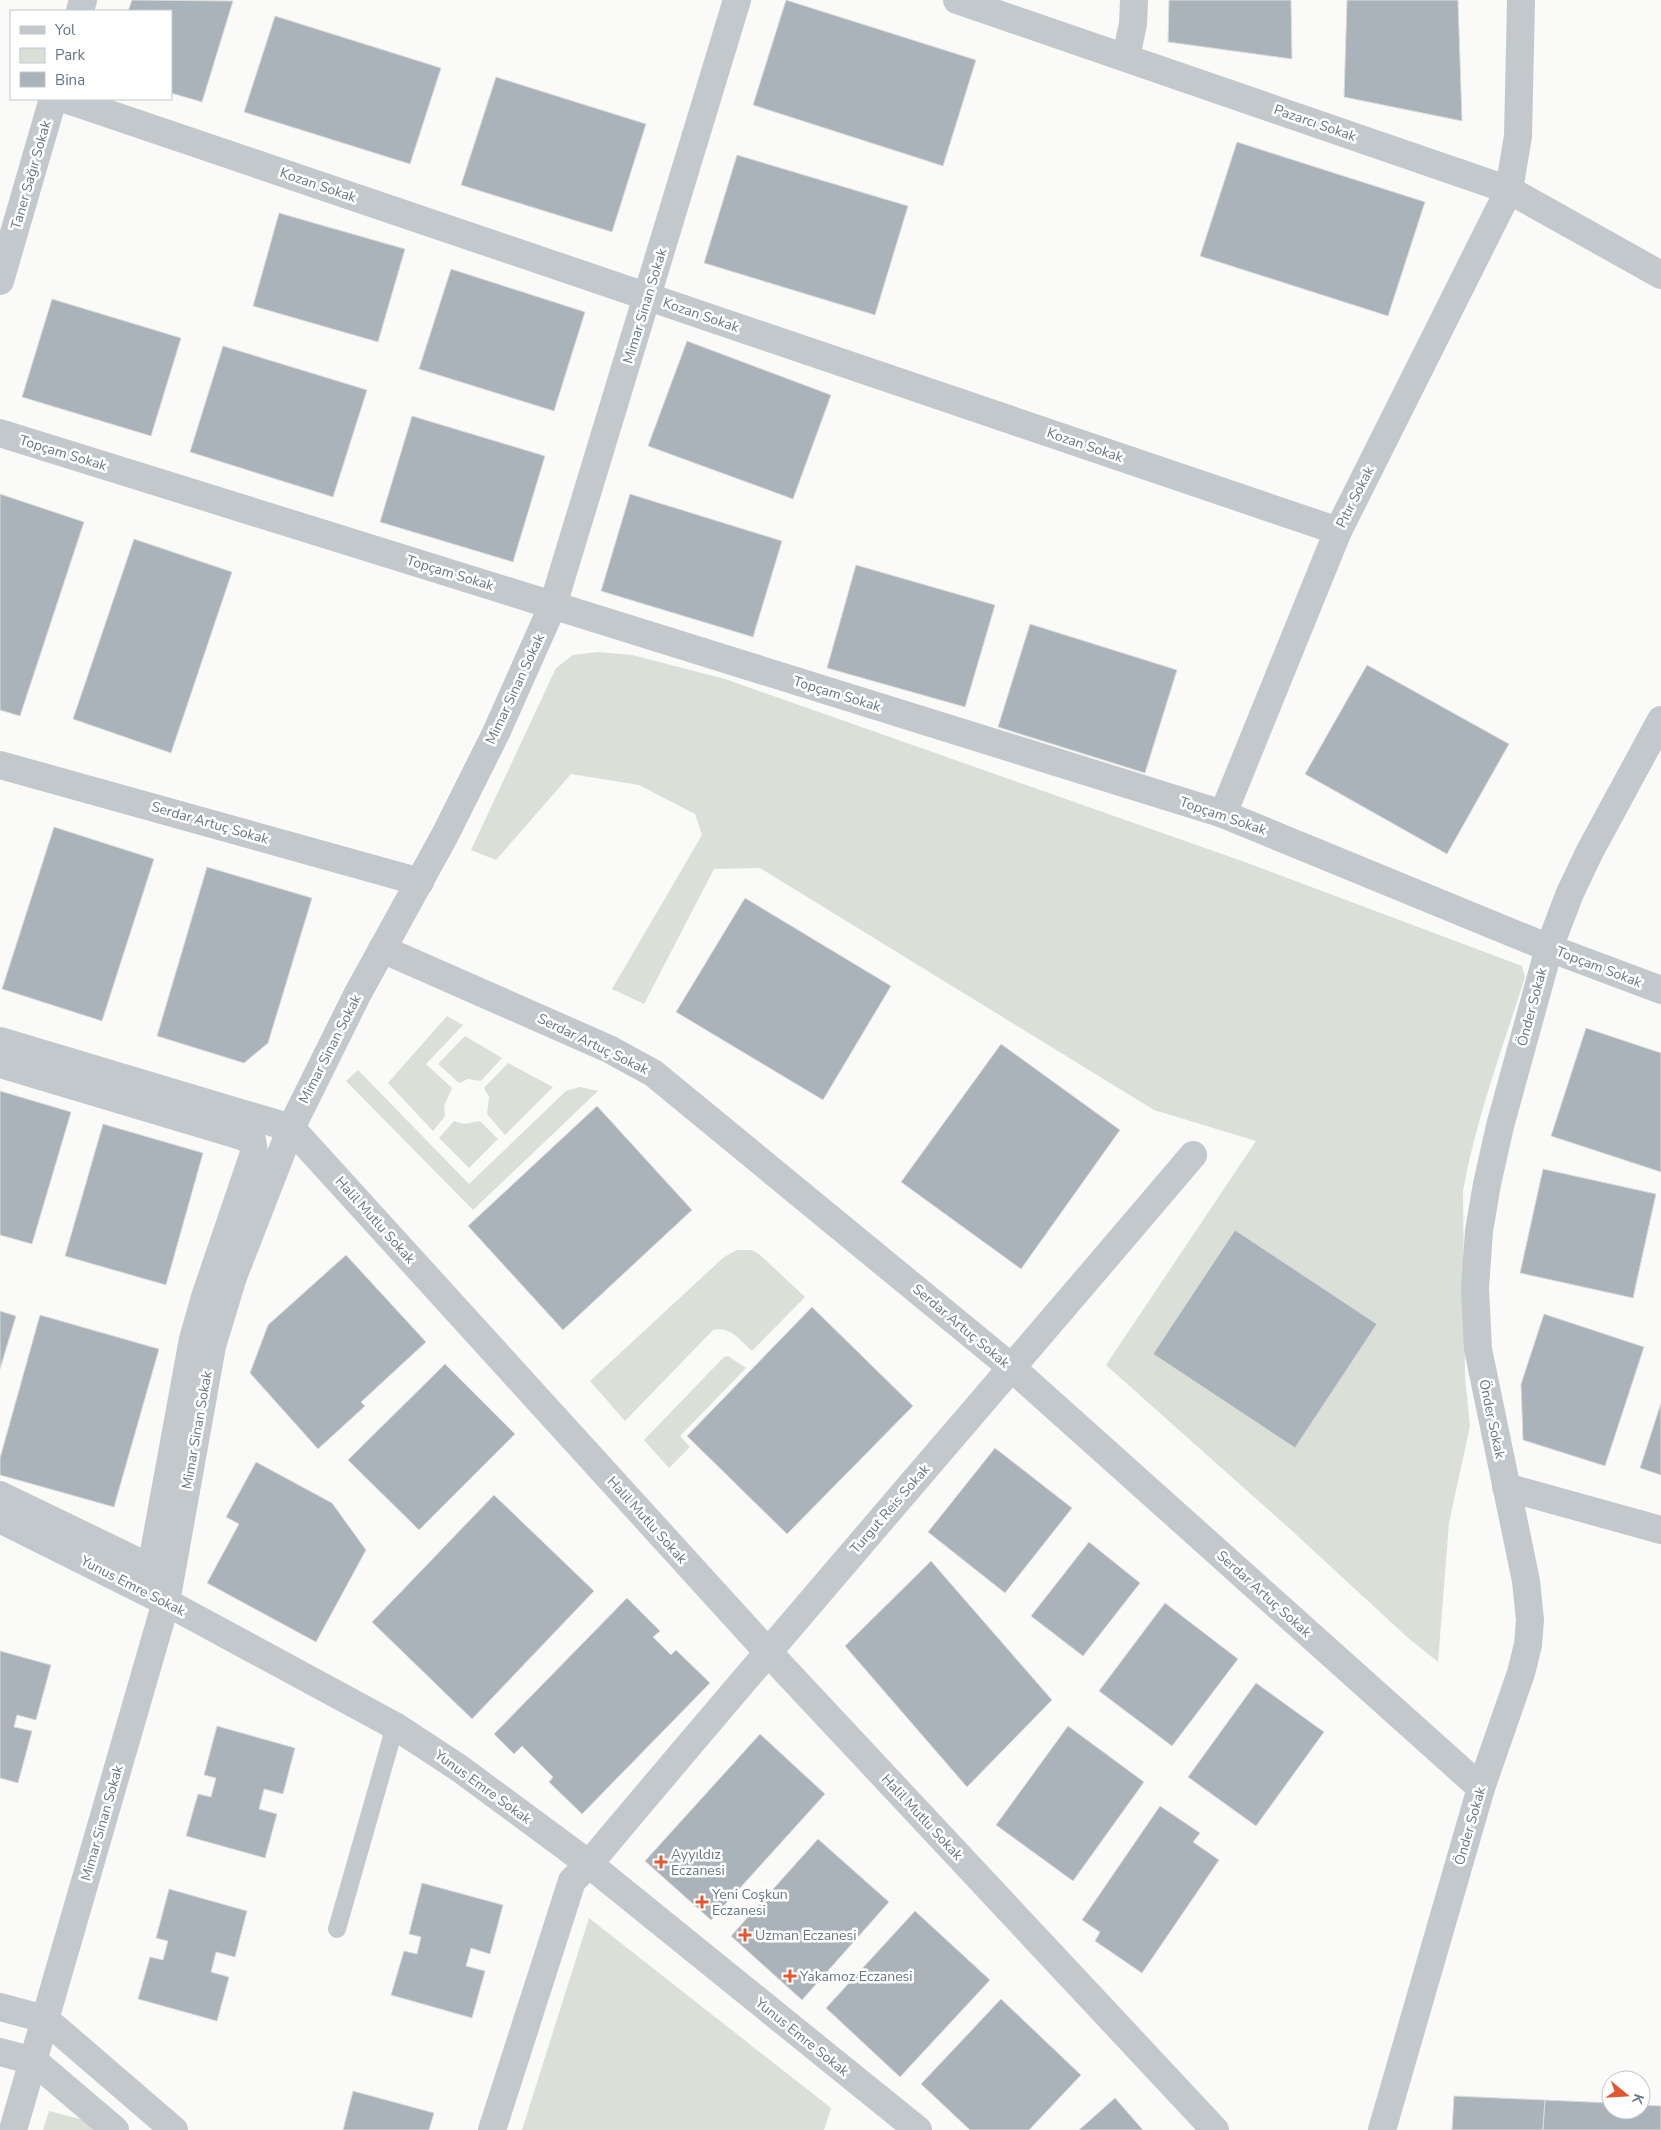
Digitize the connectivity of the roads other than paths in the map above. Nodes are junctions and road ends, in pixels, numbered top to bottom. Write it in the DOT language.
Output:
graph roads {
  1 [pos="738,0"];
  2 [pos="956,0"];
  3 [pos="1134,0"];
  4 [pos="1521,0"];
  5 [pos="1126,57"];
  6 [pos="53,100"];
  7 [pos="68,100"];
  8 [pos="1509,190"];
  9 [pos="1661,275"];
  10 [pos="0,281"];
  11 [pos="648,297"];
  12 [pos="0,433"];
  13 [pos="1338,531"];
  14 [pos="553,605"];
  15 [pos="1661,720"];
  16 [pos="0,765"];
  17 [pos="1223,814"];
  18 [pos="420,882"];
  19 [pos="1548,948"];
  20 [pos="382,949"];
  21 [pos="1661,990"];
  22 [pos="0,1041"];
  23 [pos="0,1064"];
  24 [pos="291,1128"];
  25 [pos="1193,1154"];
  26 [pos="1012,1368"];
  27 [pos="1506,1487"];
  28 [pos="0,1495"];
  29 [pos="0,1519"];
  30 [pos="1661,1530"];
  31 [pos="166,1602"];
  32 [pos="767,1651"];
  33 [pos="396,1726"];
  34 [pos="1480,1788"];
  35 [pos="589,1864"];
  36 [pos="337,1928"];
  37 [pos="0,2007"];
  38 [pos="45,2019"];
  39 [pos="0,2052"];
  40 [pos="34,2061"];
  41 [pos="13,2130"];
  42 [pos="115,2130"];
  43 [pos="174,2130"];
  44 [pos="492,2130"];
  45 [pos="918,2130"];
  46 [pos="1215,2130"];
  47 [pos="1382,2130"];
  1 -- 11 [label="street, Mimar Sinan Sokak"];
  2 -- 5 [label="street, Pazarcı Sokak"];
  3 -- 5 [label="street"];
  4 -- 8 [label="street, Pıtır Sokak"];
  5 -- 8 [label="street, Pazarcı Sokak"];
  6 -- 10 [label="street, Taner Sağır Sokak"];
  7 -- 11 [label="street, Kozan Sokak"];
  8 -- 9 [label="street, Pazarcı Sokak"];
  8 -- 13 [label="street, Pıtır Sokak"];
  11 -- 13 [label="street, Kozan Sokak"];
  11 -- 14 [label="street, Mimar Sinan Sokak"];
  12 -- 14 [label="street, Topçam Sokak"];
  13 -- 17 [label="street, Pıtır Sokak"];
  14 -- 17 [label="street, Topçam Sokak"];
  14 -- 18 [label="street, Mimar Sinan Sokak"];
  15 -- 19 [label="street, Önder Sokak"];
  16 -- 18 [label="street, Serdar Artuç Sokak"];
  17 -- 19 [label="street, Topçam Sokak"];
  18 -- 20 [label="street, Mimar Sinan Sokak"];
  19 -- 21 [label="street, Topçam Sokak"];
  19 -- 27 [label="street, Önder Sokak"];
  20 -- 24 [label="street, Mimar Sinan Sokak"];
  20 -- 26 [label="street, Serdar Artuç Sokak"];
  22 -- 24 [label="street"];
  23 -- 28 [label="street"];
  24 -- 31 [label="street, Mimar Sinan Sokak"];
  24 -- 32 [label="street, Halil Mutlu Sokak"];
  25 -- 26 [label="street, Turgut Reis Sokak"];
  26 -- 32 [label="street, Turgut Reis Sokak"];
  26 -- 34 [label="street, Serdar Artuç Sokak"];
  27 -- 30 [label="street"];
  27 -- 34 [label="street, Önder Sokak"];
  29 -- 31 [label="street, Yunus Emre Sokak"];
  31 -- 33 [label="street, Yunus Emre Sokak"];
  31 -- 38 [label="street, Mimar Sinan Sokak"];
  32 -- 35 [label="street, Turgut Reis Sokak"];
  32 -- 46 [label="street, Halil Mutlu Sokak"];
  33 -- 35 [label="street, Yunus Emre Sokak"];
  33 -- 36 [label="lane"];
  34 -- 47 [label="street, Önder Sokak"];
  35 -- 44 [label="street, Turgut Reis Sokak"];
  35 -- 45 [label="street, Yunus Emre Sokak"];
  37 -- 38 [label="street"];
  38 -- 40 [label="street, Mimar Sinan Sokak"];
  38 -- 43 [label="street"];
  39 -- 40 [label="street"];
  40 -- 41 [label="street, Mimar Sinan Sokak"];
  40 -- 42 [label="street"];
}
